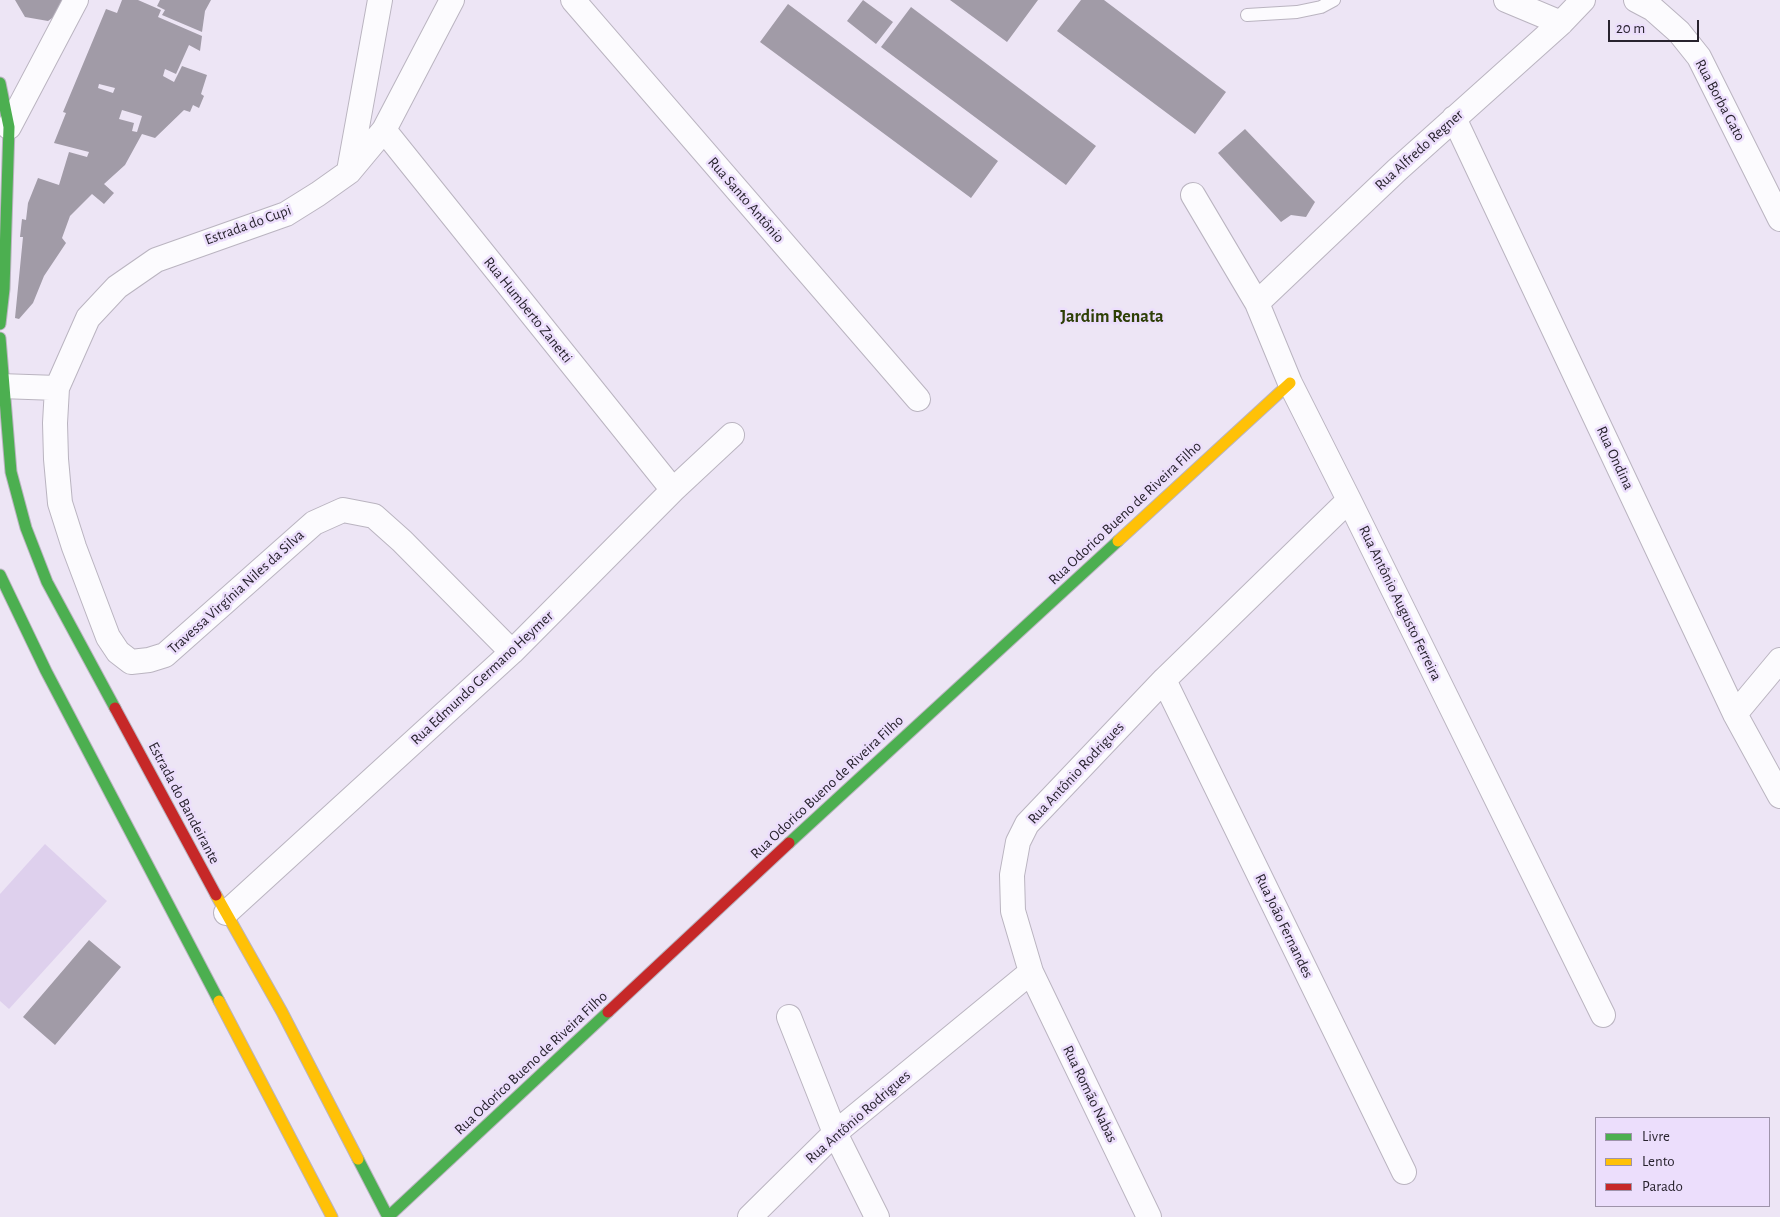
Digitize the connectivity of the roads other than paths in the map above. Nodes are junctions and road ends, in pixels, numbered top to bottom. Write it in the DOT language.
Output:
graph roads {
  1 [pos="76,0"];
  2 [pos="380,0"];
  3 [pos="452,0"];
  4 [pos="573,0"];
  5 [pos="1334,0"];
  6 [pos="1506,0"];
  7 [pos="1583,0"];
  8 [pos="1636,0"];
  9 [pos="1247,16"];
  10 [pos="1561,23"];
  11 [pos="0,83"];
  12 [pos="1454,118"];
  13 [pos="10,126"];
  14 [pos="384,130"];
  15 [pos="349,172"];
  16 [pos="1193,195"];
  17 [pos="1780,219"];
  18 [pos="1257,303"];
  19 [pos="0,324"];
  20 [pos="0,338"];
  21 [pos="1290,383"];
  22 [pos="2,386"];
  23 [pos="57,388"];
  24 [pos="918,399"];
  25 [pos="732,435"];
  26 [pos="673,490"];
  27 [pos="1349,500"];
  28 [pos="0,575"];
  29 [pos="512,652"];
  30 [pos="1780,660"];
  31 [pos="1164,680"];
  32 [pos="1734,714"];
  33 [pos="1780,796"];
  34 [pos="226,913"];
  35 [pos="1031,972"];
  36 [pos="1603,1015"];
  37 [pos="789,1017"];
  38 [pos="835,1134"];
  39 [pos="1404,1172"];
  40 [pos="332,1217"];
  41 [pos="388,1217"];
  42 [pos="750,1217"];
  43 [pos="877,1217"];
  44 [pos="1149,1217"];
  1 -- 13 [label="street"];
  2 -- 15 [label="street"];
  3 -- 14 [label="street, Estrada do Cupi"];
  4 -- 24 [label="street, Rua Santo Antônio"];
  5 -- 9 [label="lane"];
  6 -- 10 [label="street"];
  7 -- 10 [label="street, Rua Alfredo Regner"];
  8 -- 17 [label="street, Rua Borba Gato"];
  10 -- 12 [label="street, Rua Alfredo Regner"];
  11 -- 13 [label="main road"];
  12 -- 18 [label="street, Rua Alfredo Regner"];
  12 -- 32 [label="street, Rua Ondina"];
  13 -- 19 [label="main road"];
  14 -- 15 [label="street, Estrada do Cupi"];
  14 -- 26 [label="street, Rua Humberto Zanetti"];
  15 -- 23 [label="street, Estrada do Cupi"];
  16 -- 18 [label="street, Rua Antônio Augusto Ferreira"];
  18 -- 21 [label="street, Rua Antônio Augusto Ferreira"];
  20 -- 22 [label="main road, Estrada do Bandeirante"];
  21 -- 27 [label="street, Rua Antônio Augusto Ferreira"];
  21 -- 41 [label="main road, Rua Odorico Bueno de Riveira Filho"];
  22 -- 23 [label="street"];
  22 -- 34 [label="main road, Estrada do Bandeirante"];
  23 -- 29 [label="street, Travessa Virgínia Niles da Silva"];
  25 -- 26 [label="street, Rua Edmundo Germano Heymer"];
  26 -- 29 [label="street, Rua Edmundo Germano Heymer"];
  27 -- 31 [label="street, Rua Antônio Rodrigues"];
  27 -- 36 [label="street, Rua Antônio Augusto Ferreira"];
  28 -- 40 [label="main road"];
  29 -- 34 [label="street, Rua Edmundo Germano Heymer"];
  30 -- 32 [label="street"];
  31 -- 35 [label="street, Rua Antônio Rodrigues"];
  31 -- 39 [label="street, Rua João Fernandes"];
  32 -- 33 [label="street, Rua Ondina"];
  34 -- 41 [label="main road, Estrada do Bandeirante"];
  35 -- 38 [label="street, Rua Antônio Rodrigues"];
  35 -- 44 [label="street, Rua Romão Nabas"];
  37 -- 38 [label="street"];
  38 -- 42 [label="street, Rua Antônio Rodrigues"];
  38 -- 43 [label="street"];
}
